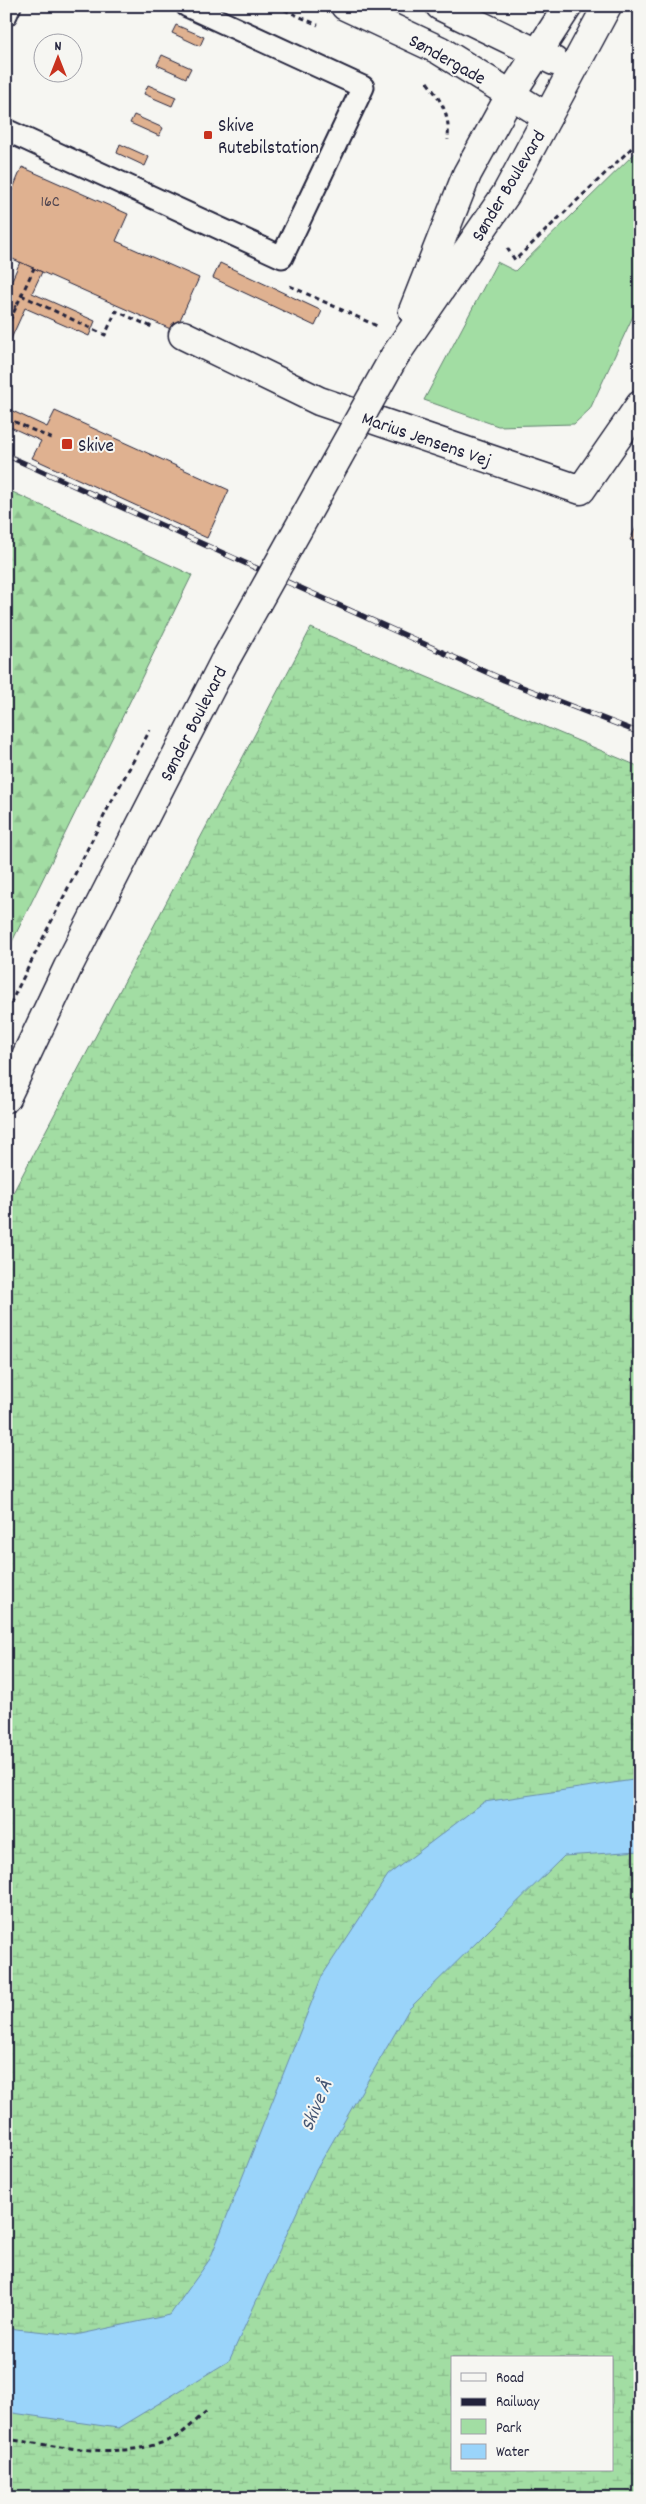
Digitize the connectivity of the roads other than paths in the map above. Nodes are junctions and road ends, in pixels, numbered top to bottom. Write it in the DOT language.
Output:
graph roads {
  1 [pos="10,6"];
  2 [pos="187,6"];
  3 [pos="345,6"];
  4 [pos="440,6"];
  5 [pos="568,6"];
  6 [pos="607,6"];
  7 [pos="6,15"];
  8 [pos="537,53"];
  9 [pos="572,70"];
  10 [pos="511,94"];
  11 [pos="548,117"];
  12 [pos="6,130"];
  13 [pos="183,335"];
  14 [pos="394,357"];
  15 [pos="640,405"];
  16 [pos="6,1098"];
  1 -- 7 [label="lane"];
  2 -- 12 [label="lane"];
  3 -- 10 [label="street, Søndergade"];
  4 -- 8 [label="street"];
  5 -- 8 [label="street, Sønder Boulevard"];
  6 -- 9 [label="street, Sønder Boulevard"];
  8 -- 9 [label="street"];
  8 -- 10 [label="street, Sønder Boulevard"];
  9 -- 11 [label="street, Sønder Boulevard"];
  10 -- 11 [label="street, Søndergade"];
  10 -- 14 [label="street, Sønder Boulevard"];
  11 -- 14 [label="street, Sønder Boulevard"];
  13 -- 15 [label="street, Marius Jensens Vej"];
  14 -- 16 [label="street, Sønder Boulevard, bridge"];
}
